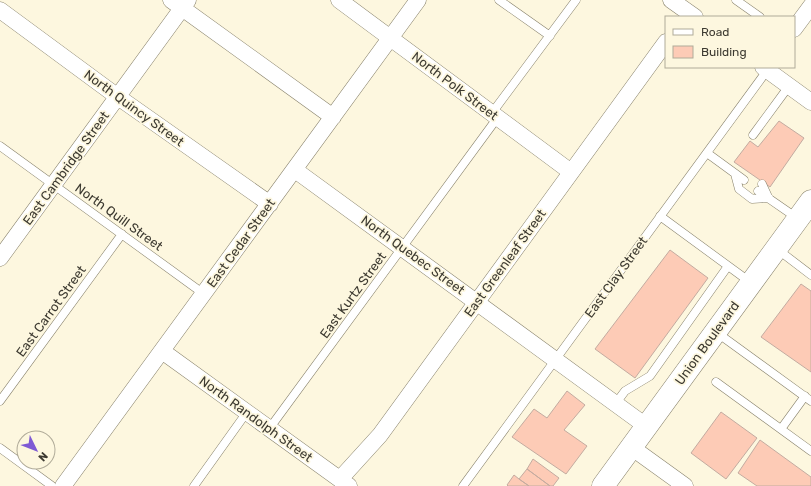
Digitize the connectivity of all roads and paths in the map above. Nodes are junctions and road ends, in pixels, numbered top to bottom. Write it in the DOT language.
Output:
graph roads {
  1 [pos="339,0"];
  2 [pos="418,0"];
  3 [pos="499,0"];
  4 [pos="576,0"];
  5 [pos="671,0"];
  6 [pos="736,0"];
  7 [pos="180,3"];
  8 [pos="811,6"];
  9 [pos="0,10"];
  10 [pos="689,15"];
  11 [pos="759,16"];
  12 [pos="795,28"];
  13 [pos="550,36"];
  14 [pos="391,38"];
  15 [pos="665,43"];
  16 [pos="765,68"];
  17 [pos="789,86"];
  18 [pos="118,97"];
  19 [pos="811,102"];
  20 [pos="495,115"];
  21 [pos="333,117"];
  22 [pos="753,135"];
  23 [pos="0,146"];
  24 [pos="707,153"];
  25 [pos="295,170"];
  26 [pos="571,172"];
  27 [pos="735,174"];
  28 [pos="746,177"];
  29 [pos="54,186"];
  30 [pos="760,188"];
  31 [pos="768,198"];
  32 [pos="811,201"];
  33 [pos="270,204"];
  34 [pos="660,216"];
  35 [pos="798,219"];
  36 [pos="122,234"];
  37 [pos="403,248"];
  38 [pos="776,248"];
  39 [pos="0,258"];
  40 [pos="728,266"];
  41 [pos="811,275"];
  42 [pos="751,283"];
  43 [pos="204,294"];
  44 [pos="477,302"];
  45 [pos="716,332"];
  46 [pos="162,351"];
  47 [pos="557,360"];
  48 [pos="716,382"];
  49 [pos="808,398"];
  50 [pos="0,401"];
  51 [pos="616,404"];
  52 [pos="247,412"];
  53 [pos="646,426"];
  54 [pos="269,428"];
  55 [pos="781,429"];
  56 [pos="631,447"];
  57 [pos="0,448"];
  58 [pos="811,451"];
  59 [pos="338,482"];
  60 [pos="52,486"];
  61 [pos="63,486"];
  62 [pos="194,486"];
  63 [pos="463,486"];
  64 [pos="603,486"];
  65 [pos="685,486"];
  1 -- 14 [label="street, North Polk Street"];
  2 -- 14 [label="street, East Cedar Street"];
  3 -- 13 [label="lane"];
  4 -- 13 [label="lane, East Kurtz Street"];
  5 -- 10 [label="street"];
  6 -- 11 [label="lane"];
  7 -- 18 [label="street, East Cambridge Street"];
  7 -- 21 [label="street"];
  8 -- 12 [label="street"];
  9 -- 18 [label="street, North Quincy Street"];
  13 -- 20 [label="lane, East Kurtz Street"];
  14 -- 20 [label="street, North Polk Street"];
  14 -- 21 [label="street, East Cedar Street"];
  15 -- 26 [label="street, East Greenleaf Street"];
  16 -- 17 [label="street"];
  16 -- 24 [label="lane, East Clay Street"];
  17 -- 19 [label="street"];
  17 -- 22 [label="lane"];
  18 -- 29 [label="street, East Cambridge Street"];
  18 -- 33 [label="street, North Quincy Street"];
  20 -- 26 [label="street, North Polk Street"];
  20 -- 37 [label="lane, East Kurtz Street"];
  21 -- 25 [label="street, East Cedar Street"];
  23 -- 29 [label="lane, North Quill Street"];
  24 -- 27 [label="lane"];
  24 -- 34 [label="lane, East Clay Street"];
  25 -- 33 [label="street, East Cedar Street"];
  25 -- 37 [label="street, North Quebec Street"];
  26 -- 44 [label="street, East Greenleaf Street"];
  27 -- 28 [label="lane"];
  27 -- 31 [label="lane"];
  29 -- 36 [label="lane, North Quill Street"];
  29 -- 39 [label="street, East Cambridge Street"];
  30 -- 31 [label="lane"];
  31 -- 35 [label="lane"];
  32 -- 35 [label="main road, Union Boulevard"];
  33 -- 43 [label="street, East Cedar Street"];
  34 -- 40 [label="lane"];
  34 -- 47 [label="lane, East Clay Street"];
  35 -- 38 [label="main road, Union Boulevard"];
  36 -- 43 [label="lane, North Quill Street"];
  36 -- 50 [label="lane, East Carrot Street"];
  37 -- 44 [label="street, North Quebec Street"];
  37 -- 54 [label="lane, East Kurtz Street"];
  38 -- 41 [label="lane"];
  38 -- 42 [label="main road, Union Boulevard"];
  40 -- 42 [label="lane"];
  40 -- 51 [label="lane"];
  42 -- 45 [label="main road, Union Boulevard"];
  43 -- 46 [label="street, East Cedar Street"];
  44 -- 47 [label="street, North Quebec Street"];
  44 -- 59 [label="street, East Greenleaf Street"];
  45 -- 49 [label="lane"];
  45 -- 53 [label="main road, Union Boulevard"];
  46 -- 52 [label="street, North Randolph Street"];
  46 -- 61 [label="street, East Cedar Street"];
  47 -- 51 [label="street, North Quebec Street"];
  47 -- 63 [label="lane, East Clay Street"];
  48 -- 55 [label="lane"];
  49 -- 55 [label="lane"];
  51 -- 53 [label="street, North Quebec Street"];
  52 -- 54 [label="street, North Randolph Street"];
  52 -- 62 [label="lane"];
  53 -- 56 [label="main road, Union Boulevard"];
  54 -- 59 [label="street, North Randolph Street"];
  55 -- 58 [label="lane"];
  56 -- 64 [label="main road, Union Boulevard"];
  56 -- 65 [label="street"];
  57 -- 60 [label="lane"];
}
